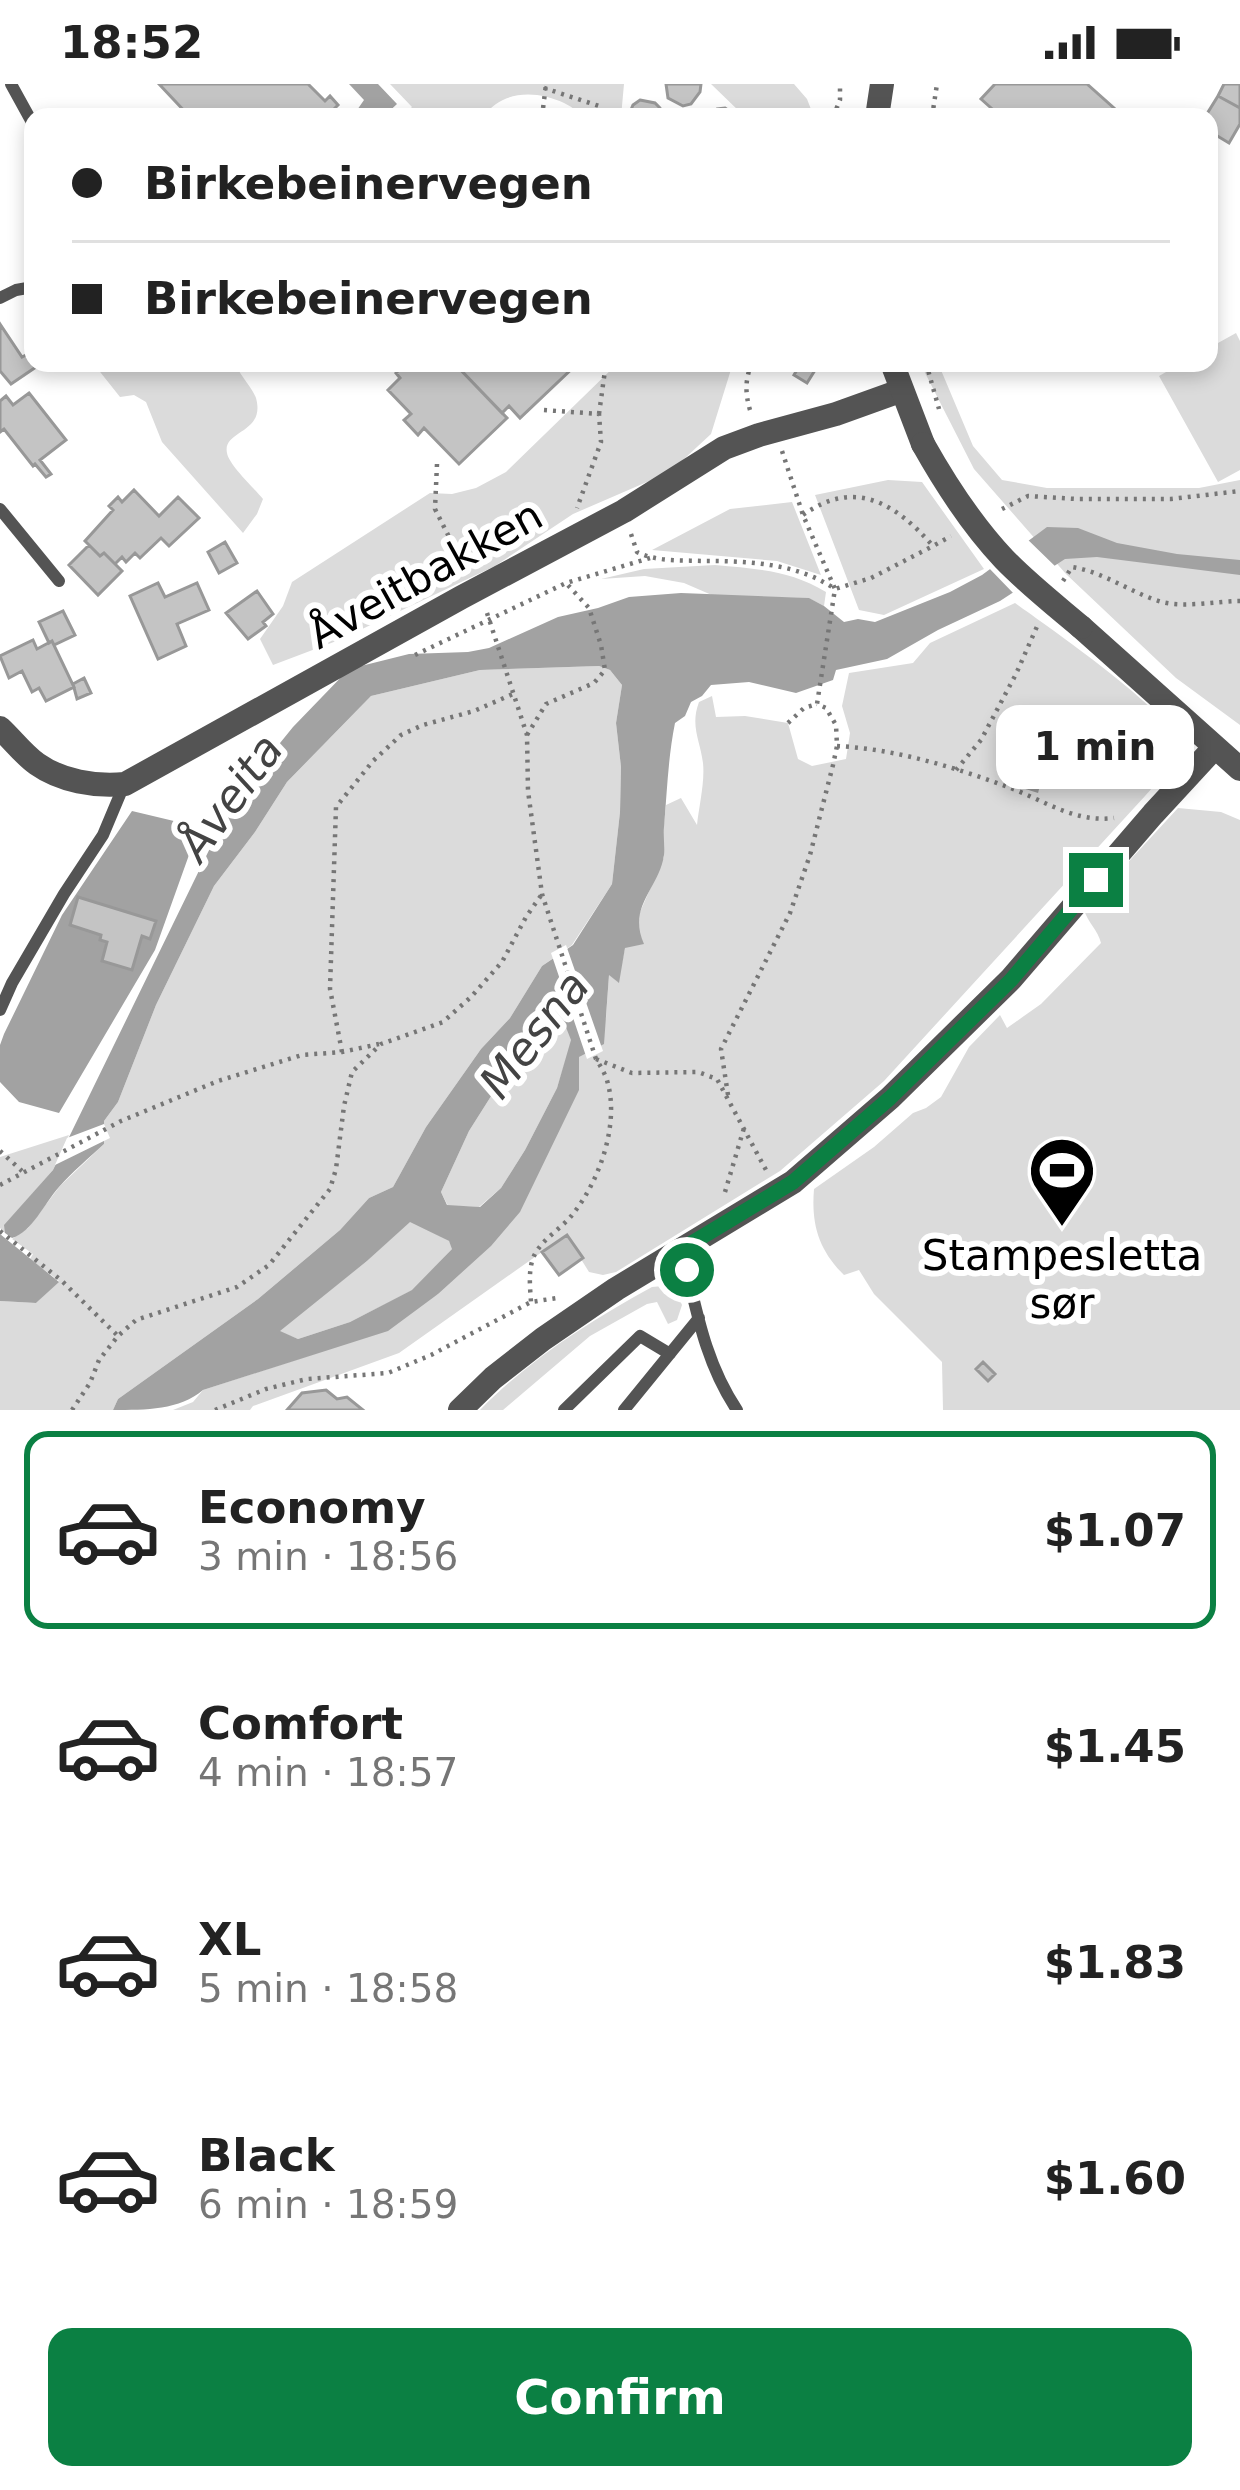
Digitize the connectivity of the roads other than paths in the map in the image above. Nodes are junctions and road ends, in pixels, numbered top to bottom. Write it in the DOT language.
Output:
graph roads {
  1 [pos="895,372"];
  2 [pos="900,391"];
  3 [pos="0,508"];
  4 [pos="59,581"];
  5 [pos="0,728"];
  6 [pos="1214,748"];
  7 [pos="1240,769"];
  8 [pos="124,784"];
  9 [pos="0,1010"];
  10 [pos="682,1249"];
  11 [pos="699,1318"];
  12 [pos="670,1354"];
  13 [pos="460,1410"];
  14 [pos="564,1410"];
  15 [pos="624,1410"];
  16 [pos="737,1410"];
  1 -- 2 [label="street"];
  2 -- 6 [label="street, bridge"];
  2 -- 8 [label="street, Åveitbakken"];
  3 -- 4 [label="lane"];
  5 -- 8 [label="street"];
  6 -- 7 [label="street"];
  6 -- 10 [label="street"];
  8 -- 9 [label="lane"];
  10 -- 11 [label="lane"];
  10 -- 13 [label="street"];
  11 -- 12 [label="lane"];
  11 -- 16 [label="lane"];
  12 -- 14 [label="lane"];
  12 -- 15 [label="lane"];
}
